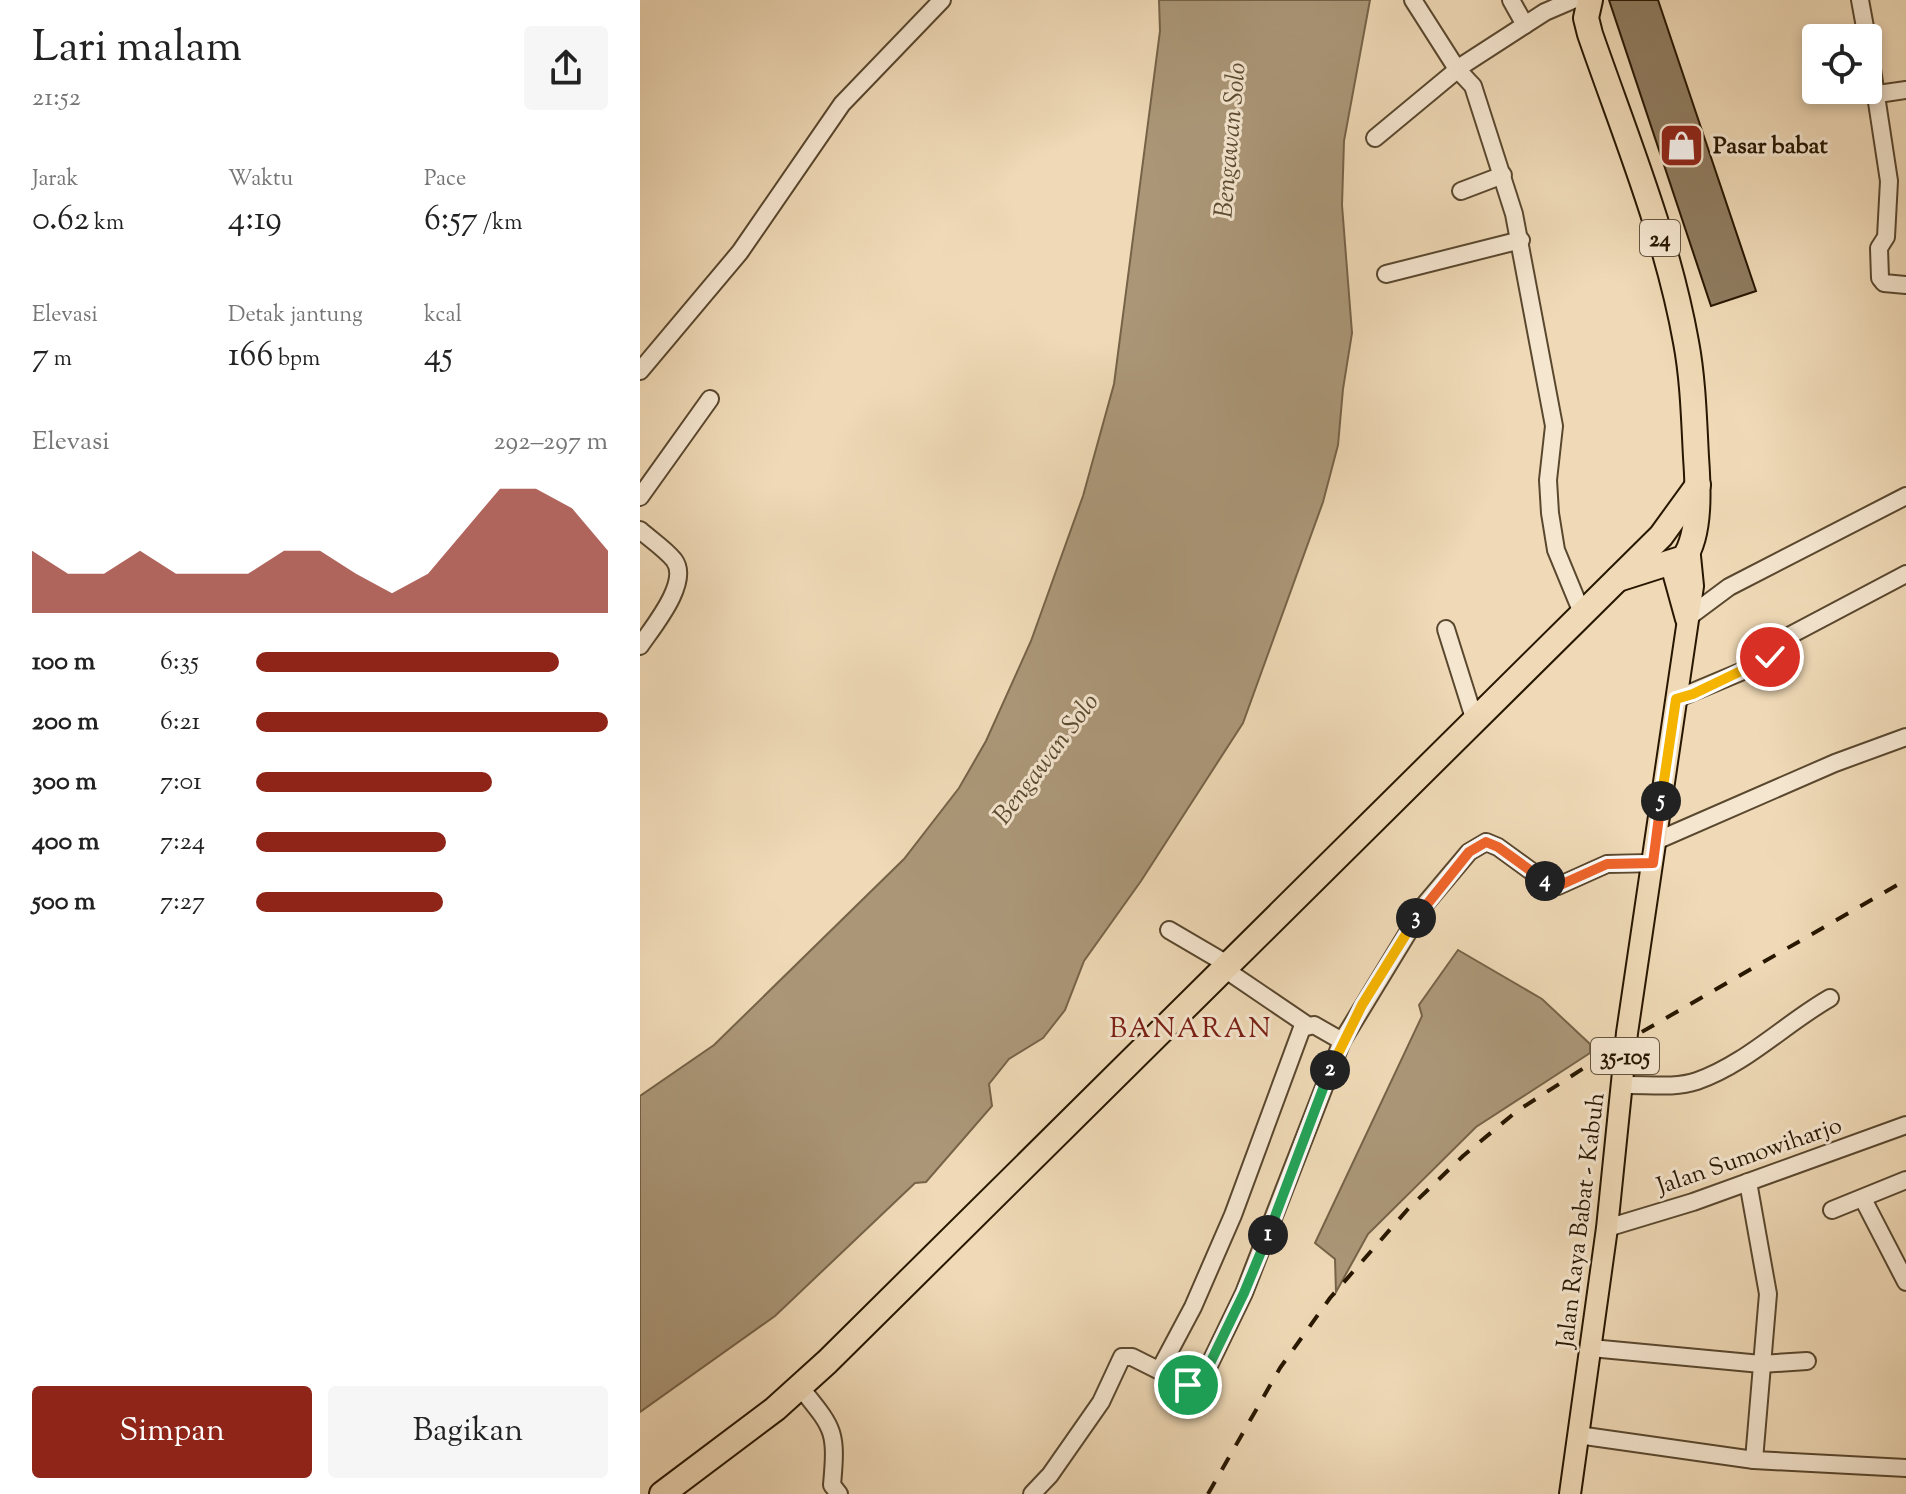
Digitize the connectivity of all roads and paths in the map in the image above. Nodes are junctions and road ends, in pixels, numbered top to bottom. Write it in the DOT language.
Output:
graph roads {
  1 [pos="942,0"];
  2 [pos="1413,0"];
  3 [pos="1511,0"];
  4 [pos="1573,0"];
  5 [pos="1590,0"];
  6 [pos="1860,0"];
  7 [pos="1865,24"];
  8 [pos="1525,25"];
  9 [pos="1457,69"];
  10 [pos="1906,90"];
  11 [pos="1882,93"];
  12 [pos="1878,104"];
  13 [pos="1375,138"];
  14 [pos="1503,175"];
  15 [pos="1461,191"];
  16 [pos="1521,240"];
  17 [pos="1386,274"];
  18 [pos="1906,285"];
  19 [pos="640,371"];
  20 [pos="710,399"];
  21 [pos="1698,485"];
  22 [pos="1906,496"];
  23 [pos="640,497"];
  24 [pos="640,530"];
  25 [pos="1661,536"];
  26 [pos="1689,546"];
  27 [pos="1670,561"];
  28 [pos="1906,574"];
  29 [pos="1616,579"];
  30 [pos="1582,613"];
  31 [pos="1686,619"];
  32 [pos="1446,629"];
  33 [pos="640,646"];
  34 [pos="1676,699"];
  35 [pos="1474,718"];
  36 [pos="1906,737"];
  37 [pos="1656,841"];
  38 [pos="1653,863"];
  39 [pos="1169,930"];
  40 [pos="1225,966"];
  41 [pos="1830,998"];
  42 [pos="1307,1025"];
  43 [pos="1342,1041"];
  44 [pos="1622,1085"];
  45 [pos="1906,1125"];
  46 [pos="1906,1180"];
  47 [pos="1748,1182"];
  48 [pos="1863,1199"];
  49 [pos="1832,1210"];
  50 [pos="1607,1228"];
  51 [pos="1906,1282"];
  52 [pos="1591,1348"];
  53 [pos="1807,1361"];
  54 [pos="1761,1364"];
  55 [pos="1160,1369"];
  56 [pos="800,1387"];
  57 [pos="1578,1435"];
  58 [pos="1754,1460"];
  59 [pos="1906,1468"];
  60 [pos="662,1494"];
  61 [pos="839,1494"];
  62 [pos="1032,1494"];
  63 [pos="1570,1494"];
  1 -- 19 [label="street"];
  2 -- 9 [label="street"];
  3 -- 8 [label="street"];
  4 -- 8 [label="street"];
  5 -- 21 [label="highway, 24"];
  6 -- 7 [label="street"];
  8 -- 9 [label="street"];
  9 -- 13 [label="street"];
  9 -- 14 [label="street"];
  10 -- 11 [label="street"];
  12 -- 18 [label="street"];
  14 -- 15 [label="street"];
  14 -- 16 [label="street"];
  16 -- 17 [label="street"];
  16 -- 30 [label="street"];
  20 -- 23 [label="street"];
  21 -- 25 [label="highway"];
  21 -- 26 [label="highway, 24"];
  22 -- 31 [label="street"];
  24 -- 33 [label="street"];
  25 -- 26 [label="highway"];
  25 -- 27 [label="highway"];
  25 -- 29 [label="highway"];
  26 -- 27 [label="highway"];
  26 -- 31 [label="main road, 35-105"];
  27 -- 29 [label="highway"];
  27 -- 31 [label="main road, 35-105"];
  28 -- 34 [label="street"];
  29 -- 30 [label="highway"];
  30 -- 35 [label="highway"];
  31 -- 34 [label="main road, Jalan Raya Babat - Kabuh / 35-105"];
  32 -- 35 [label="street"];
  34 -- 37 [label="main road, Jalan Raya Babat - Kabuh / 35-105"];
  35 -- 40 [label="highway"];
  36 -- 37 [label="street"];
  37 -- 38 [label="main road, Jalan Raya Babat - Kabuh / 35-105"];
  38 -- 43 [label="street"];
  38 -- 44 [label="main road, Jalan Raya Babat - Kabuh / 35-105"];
  39 -- 40 [label="street"];
  40 -- 42 [label="street"];
  40 -- 56 [label="highway"];
  41 -- 44 [label="street"];
  42 -- 43 [label="street"];
  42 -- 55 [label="street"];
  43 -- 55 [label="street"];
  44 -- 50 [label="main road, Jalan Raya Babat - Kabuh / 35-105"];
  45 -- 47 [label="street, Jalan Sumowiharjo"];
  46 -- 48 [label="street"];
  47 -- 50 [label="street, Jalan Sumowiharjo"];
  47 -- 54 [label="street"];
  48 -- 49 [label="street"];
  48 -- 51 [label="street"];
  50 -- 52 [label="main road, Jalan Raya Babat - Kabuh / 35-105"];
  52 -- 54 [label="street"];
  52 -- 57 [label="main road, Jalan Raya Babat - Kabuh / 35-105"];
  53 -- 54 [label="street"];
  54 -- 58 [label="street"];
  55 -- 62 [label="street"];
  56 -- 60 [label="highway"];
  56 -- 61 [label="street"];
  57 -- 58 [label="street"];
  57 -- 63 [label="main road, Jalan Raya Babat - Kabuh / 35-105"];
  58 -- 59 [label="street"];
}
